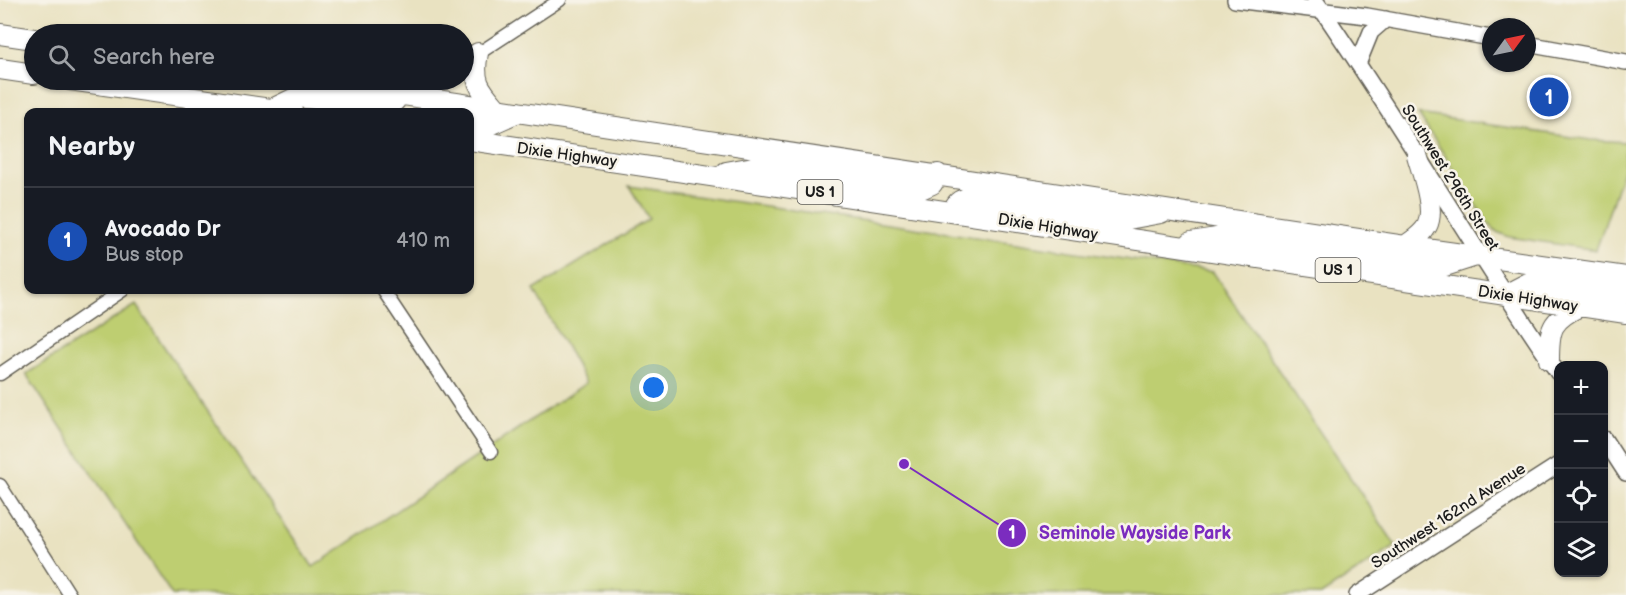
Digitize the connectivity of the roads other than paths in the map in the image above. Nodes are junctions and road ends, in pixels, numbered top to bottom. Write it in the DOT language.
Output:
graph roads {
  1 [pos="560,0"];
  2 [pos="1235,0"];
  3 [pos="1319,5"];
  4 [pos="1386,19"];
  5 [pos="0,34"];
  6 [pos="1482,36"];
  7 [pos="24,38"];
  8 [pos="1536,46"];
  9 [pos="474,56"];
  10 [pos="1626,62"];
  11 [pos="1358,64"];
  12 [pos="474,66"];
  13 [pos="0,69"];
  14 [pos="24,73"];
  15 [pos="138,90"];
  16 [pos="372,90"];
  17 [pos="422,90"];
  18 [pos="413,96"];
  19 [pos="261,108"];
  20 [pos="285,108"];
  21 [pos="498,110"];
  22 [pos="518,112"];
  23 [pos="474,123"];
  24 [pos="474,141"];
  25 [pos="1417,155"];
  26 [pos="938,174"];
  27 [pos="705,175"];
  28 [pos="1176,210"];
  29 [pos="953,212"];
  30 [pos="1171,245"];
  31 [pos="1405,246"];
  32 [pos="1478,255"];
  33 [pos="1626,277"];
  34 [pos="117,294"];
  35 [pos="387,294"];
  36 [pos="1626,294"];
  37 [pos="1505,295"];
  38 [pos="1580,306"];
  39 [pos="1626,313"];
  40 [pos="1554,366"];
  41 [pos="0,374"];
  42 [pos="1608,445"];
  43 [pos="491,452"];
  44 [pos="1554,468"];
  45 [pos="1626,473"];
  46 [pos="1,487"];
  47 [pos="70,595"];
  48 [pos="1357,595"];
  1 -- 9 [label="street"];
  2 -- 3 [label="street"];
  3 -- 4 [label="street"];
  3 -- 11 [label="street, Southwest 296th Street"];
  4 -- 6 [label="street"];
  4 -- 11 [label="street"];
  5 -- 7 [label="highway"];
  8 -- 10 [label="street"];
  11 -- 25 [label="street, Southwest 296th Street"];
  12 -- 21 [label="highway"];
  13 -- 14 [label="highway"];
  15 -- 19 [label="highway"];
  16 -- 18 [label="highway, US 1"];
  17 -- 18 [label="street"];
  18 -- 20 [label="highway"];
  18 -- 21 [label="highway, US 1"];
  21 -- 22 [label="highway, US 1"];
  22 -- 23 [label="highway"];
  22 -- 26 [label="highway, Dixie Highway / US 1"];
  24 -- 27 [label="highway, Dixie Highway / US 1"];
  25 -- 31 [label="highway"];
  25 -- 32 [label="street, Southwest 296th Street"];
  26 -- 27 [label="highway"];
  26 -- 28 [label="highway, US 1"];
  27 -- 29 [label="highway, Dixie Highway / US 1"];
  28 -- 29 [label="highway"];
  28 -- 31 [label="highway, US 1"];
  29 -- 30 [label="highway, Dixie Highway / US 1"];
  30 -- 32 [label="highway"];
  30 -- 37 [label="highway, Dixie Highway / US 1"];
  31 -- 32 [label="highway, US 1"];
  32 -- 33 [label="highway, US 1"];
  32 -- 37 [label="street, Southwest 296th Street"];
  34 -- 41 [label="street"];
  35 -- 43 [label="street"];
  36 -- 37 [label="highway"];
  37 -- 38 [label="highway, Dixie Highway / US 1"];
  37 -- 40 [label="street, Southwest 296th Street"];
  38 -- 39 [label="highway, Dixie Highway / US 1"];
  38 -- 40 [label="highway"];
  42 -- 45 [label="street"];
  44 -- 48 [label="street, Southwest 162nd Avenue"];
  46 -- 47 [label="street"];
}
